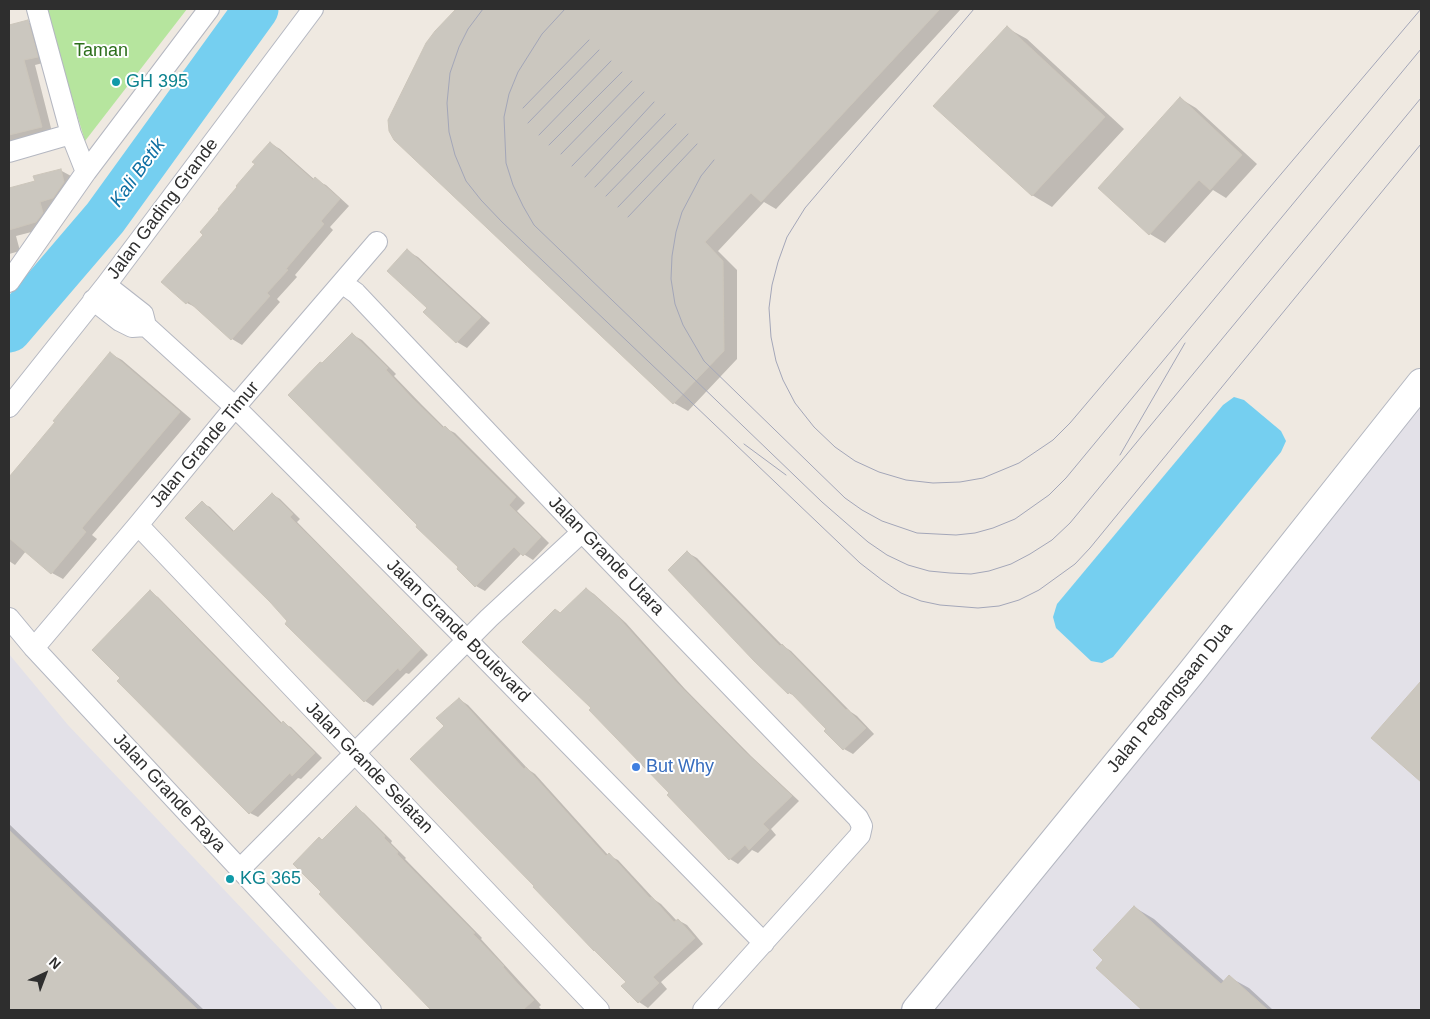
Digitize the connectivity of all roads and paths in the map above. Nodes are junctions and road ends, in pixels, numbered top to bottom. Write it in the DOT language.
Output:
graph roads {
  1 [pos="37,9"];
  2 [pos="209,9"];
  3 [pos="313,9"];
  4 [pos="71,134"];
  5 [pos="9,152"];
  6 [pos="86,172"];
  7 [pos="377,242"];
  8 [pos="9,282"];
  9 [pos="342,283"];
  10 [pos="106,285"];
  11 [pos="93,300"];
  12 [pos="146,326"];
  13 [pos="1421,383"];
  14 [pos="9,407"];
  15 [pos="235,407"];
  16 [pos="138,526"];
  17 [pos="582,532"];
  18 [pos="9,618"];
  19 [pos="468,641"];
  20 [pos="34,648"];
  21 [pos="355,753"];
  22 [pos="240,869"];
  23 [pos="764,943"];
  24 [pos="371,1010"];
  25 [pos="599,1010"];
  26 [pos="703,1010"];
  27 [pos="916,1010"];
  1 -- 4 [label="street"];
  2 -- 6 [label="street"];
  3 -- 10 [label="street, Jalan Gading Grande"];
  4 -- 5 [label="street"];
  4 -- 6 [label="street"];
  6 -- 8 [label="street"];
  7 -- 9 [label="street, Jalan Grande Timur"];
  9 -- 15 [label="street, Jalan Grande Timur"];
  9 -- 17 [label="street, Jalan Grande Utara"];
  10 -- 11 [label="street, Jalan Gading Grande"];
  10 -- 12 [label="street, Jalan Grande Boulevard"];
  11 -- 12 [label="street"];
  11 -- 14 [label="street, Jalan Gading Grande"];
  12 -- 15 [label="street, Jalan Grande Boulevard"];
  13 -- 27 [label="main road, Jalan Pegangsaan Dua"];
  15 -- 16 [label="street, Jalan Grande Timur"];
  15 -- 19 [label="street, Jalan Grande Boulevard"];
  16 -- 20 [label="street, Jalan Grande Timur"];
  16 -- 21 [label="street, Jalan Grande Selatan"];
  17 -- 19 [label="street"];
  17 -- 23 [label="street, Jalan Grande Utara"];
  18 -- 20 [label="street, Jalan Grande Raya"];
  19 -- 21 [label="street"];
  19 -- 23 [label="street, Jalan Grande Boulevard"];
  20 -- 22 [label="street, Jalan Grande Raya"];
  21 -- 22 [label="street"];
  21 -- 25 [label="street, Jalan Grande Selatan"];
  22 -- 24 [label="street, Jalan Grande Raya"];
  23 -- 26 [label="street"];
}
